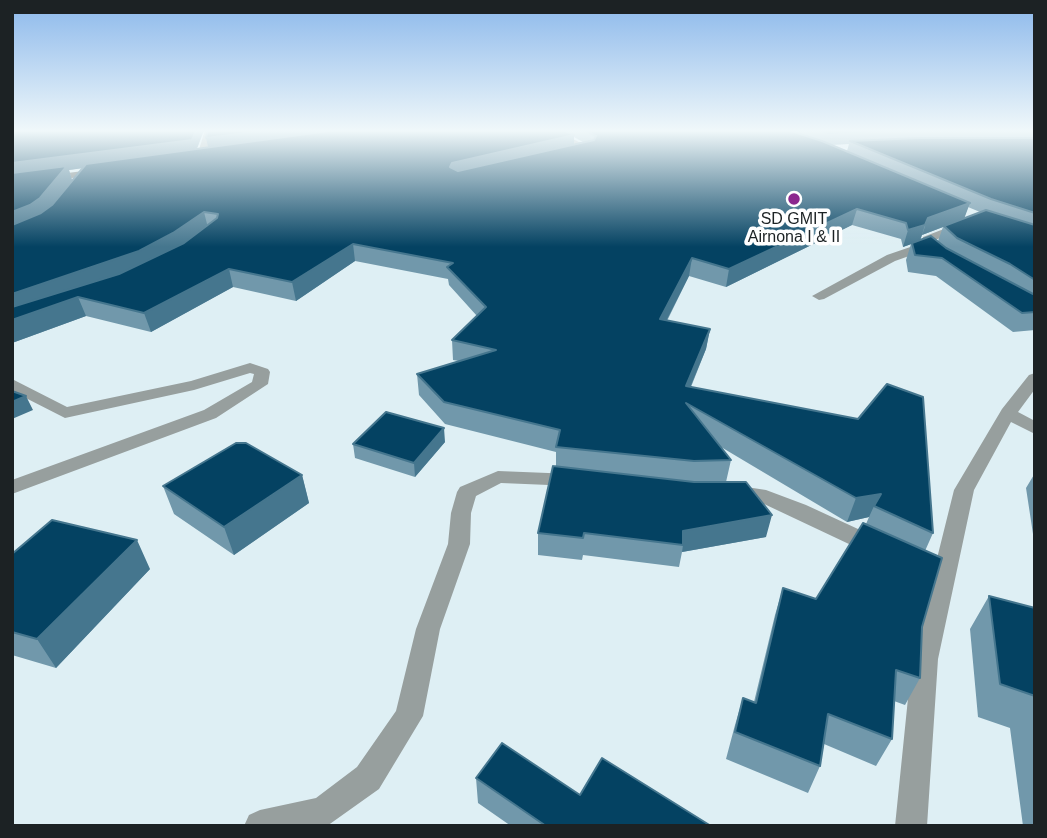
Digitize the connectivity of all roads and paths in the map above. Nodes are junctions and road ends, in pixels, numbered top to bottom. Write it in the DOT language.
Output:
graph roads {
  1 [pos="106,171"];
  2 [pos="85,174"];
  3 [pos="12,183"];
  4 [pos="76,183"];
  5 [pos="980,219"];
  6 [pos="928,245"];
  7 [pos="945,260"];
  8 [pos="819,296"];
  9 [pos="1035,378"];
  10 [pos="12,384"];
  11 [pos="1008,413"];
  12 [pos="1035,429"];
  13 [pos="598,483"];
  14 [pos="12,487"];
  15 [pos="711,493"];
  16 [pos="898,558"];
  17 [pos="920,568"];
  18 [pos="942,579"];
  19 [pos="260,826"];
  20 [pos="911,826"];
  1 -- 2 [label="main road"];
  2 -- 3 [label="main road"];
  2 -- 4 [label="street"];
  5 -- 6 [label="street"];
  6 -- 7 [label="street"];
  6 -- 8 [label="street"];
  9 -- 11 [label="street"];
  10 -- 14 [label="street"];
  11 -- 12 [label="street"];
  11 -- 18 [label="street"];
  13 -- 19 [label="street"];
  15 -- 16 [label="street"];
  17 -- 18 [label="street"];
  18 -- 20 [label="street"];
}
